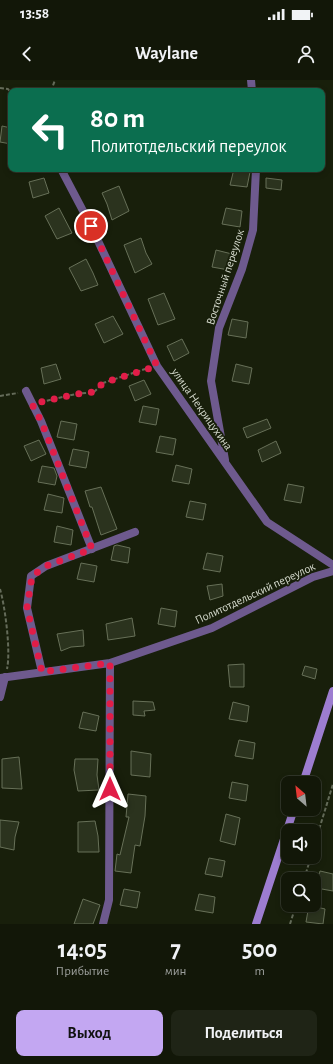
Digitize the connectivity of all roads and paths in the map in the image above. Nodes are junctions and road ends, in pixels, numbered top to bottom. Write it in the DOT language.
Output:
graph roads {
  1 [pos="63,172"];
  2 [pos="256,172"];
  3 [pos="157,366"];
  4 [pos="26,391"];
  5 [pos="0,396"];
  6 [pos="32,404"];
  7 [pos="226,462"];
  8 [pos="136,532"];
  9 [pos="92,549"];
  10 [pos="333,564"];
  11 [pos="333,571"];
  12 [pos="0,589"];
  13 [pos="110,663"];
  14 [pos="42,672"];
  15 [pos="3,677"];
  16 [pos="333,691"];
  17 [pos="0,697"];
  18 [pos="305,776"];
  19 [pos="333,784"];
  20 [pos="292,816"];
  21 [pos="321,824"];
  22 [pos="294,912"];
  23 [pos="103,924"];
  24 [pos="256,924"];
  25 [pos="290,924"];
  1 -- 3 [label="street, улица Некрицухина"];
  2 -- 7 [label="street, Восточный переулок"];
  3 -- 6 [label="path"];
  3 -- 7 [label="street, улица Некрицухина"];
  4 -- 5 [label="path"];
  4 -- 6 [label="street"];
  6 -- 9 [label="street"];
  7 -- 10 [label="street, улица Некрицухина"];
  8 -- 9 [label="street"];
  9 -- 14 [label="street"];
  11 -- 13 [label="street, Политотдельский переулок"];
  12 -- 15 [label="path"];
  13 -- 14 [label="street, Политотдельский переулок"];
  13 -- 23 [label="street"];
  14 -- 15 [label="street, Политотдельский переулок"];
  15 -- 17 [label="street"];
  16 -- 18 [label="street"];
  19 -- 21 [label="path"];
  20 -- 24 [label="street"];
  22 -- 25 [label="path"];
}
